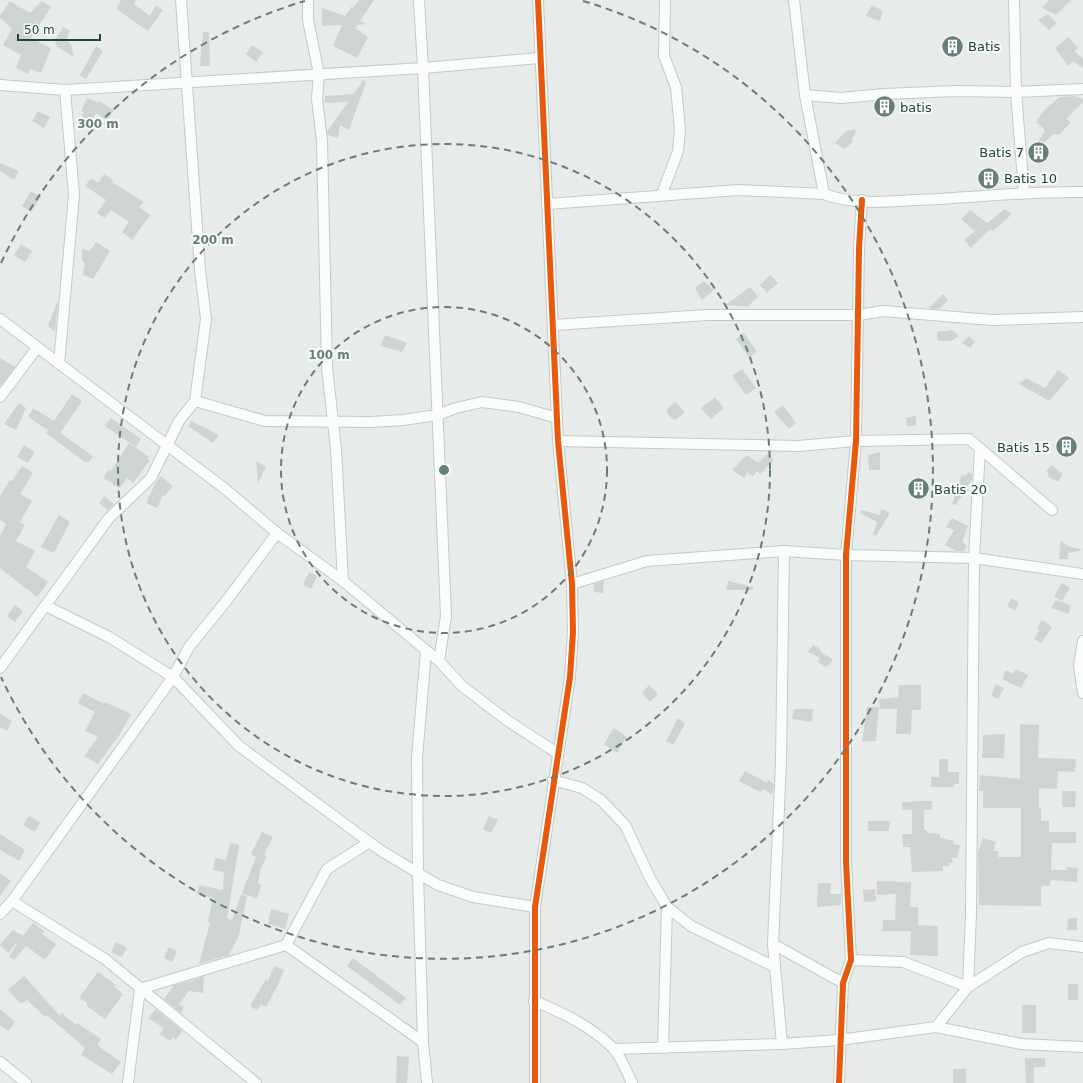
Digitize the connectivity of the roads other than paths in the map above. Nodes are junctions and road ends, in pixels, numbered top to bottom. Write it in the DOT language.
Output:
graph roads {
  1 [pos="181,0"];
  2 [pos="308,0"];
  3 [pos="419,0"];
  4 [pos="538,0"];
  5 [pos="665,0"];
  6 [pos="794,0"];
  7 [pos="1014,0"];
  8 [pos="539,58"];
  9 [pos="423,68"];
  10 [pos="319,74"];
  11 [pos="187,81"];
  12 [pos="0,85"];
  13 [pos="1083,89"];
  14 [pos="64,90"];
  15 [pos="1016,92"];
  16 [pos="805,95"];
  17 [pos="1083,192"];
  18 [pos="1024,193"];
  19 [pos="662,194"];
  20 [pos="824,194"];
  21 [pos="862,200"];
  22 [pos="547,204"];
  23 [pos="859,315"];
  24 [pos="1083,317"];
  25 [pos="0,319"];
  26 [pos="553,325"];
  27 [pos="37,348"];
  28 [pos="59,364"];
  29 [pos="0,397"];
  30 [pos="195,401"];
  31 [pos="437,415"];
  32 [pos="557,418"];
  33 [pos="333,422"];
  34 [pos="558,441"];
  35 [pos="856,441"];
  36 [pos="168,446"];
  37 [pos="980,448"];
  38 [pos="1052,510"];
  39 [pos="277,532"];
  40 [pos="784,551"];
  41 [pos="846,555"];
  42 [pos="974,558"];
  43 [pos="1083,574"];
  44 [pos="343,581"];
  45 [pos="1083,581"];
  46 [pos="572,584"];
  47 [pos="46,606"];
  48 [pos="1083,641"];
  49 [pos="426,651"];
  50 [pos="439,661"];
  51 [pos="0,668"];
  52 [pos="173,677"];
  53 [pos="1083,693"];
  54 [pos="557,753"];
  55 [pos="553,780"];
  56 [pos="368,843"];
  57 [pos="418,873"];
  58 [pos="12,901"];
  59 [pos="535,907"];
  60 [pos="667,907"];
  61 [pos="0,914"];
  62 [pos="773,944"];
  63 [pos="286,945"];
  64 [pos="1083,947"];
  65 [pos="851,960"];
  66 [pos="775,967"];
  67 [pos="843,983"];
  68 [pos="968,987"];
  69 [pos="140,989"];
  70 [pos="534,1001"];
  71 [pos="936,1027"];
  72 [pos="839,1040"];
  73 [pos="423,1042"];
  74 [pos="782,1044"];
  75 [pos="1083,1047"];
  76 [pos="663,1048"];
  77 [pos="614,1049"];
  78 [pos="0,1062"];
  79 [pos="26,1083"];
  80 [pos="128,1083"];
  81 [pos="256,1083"];
  82 [pos="427,1083"];
  83 [pos="535,1083"];
  84 [pos="632,1083"];
  85 [pos="839,1083"];
  1 -- 11 [label="street"];
  2 -- 10 [label="street"];
  3 -- 9 [label="street"];
  4 -- 8 [label="street"];
  5 -- 19 [label="street"];
  6 -- 16 [label="street"];
  7 -- 15 [label="street"];
  8 -- 9 [label="street"];
  8 -- 22 [label="street"];
  9 -- 10 [label="street"];
  9 -- 31 [label="street"];
  10 -- 11 [label="street"];
  10 -- 33 [label="street"];
  11 -- 14 [label="street"];
  11 -- 30 [label="street"];
  12 -- 14 [label="street"];
  13 -- 15 [label="street"];
  14 -- 28 [label="street"];
  15 -- 16 [label="street"];
  15 -- 18 [label="street"];
  16 -- 20 [label="street"];
  17 -- 18 [label="street"];
  18 -- 21 [label="street"];
  19 -- 20 [label="street"];
  19 -- 22 [label="street"];
  20 -- 21 [label="street"];
  21 -- 23 [label="street"];
  22 -- 26 [label="street"];
  23 -- 24 [label="street"];
  23 -- 26 [label="street"];
  23 -- 35 [label="street"];
  25 -- 27 [label="street"];
  26 -- 32 [label="street"];
  27 -- 28 [label="street"];
  27 -- 29 [label="street"];
  28 -- 36 [label="street"];
  30 -- 33 [label="street"];
  30 -- 36 [label="street"];
  31 -- 32 [label="street"];
  31 -- 33 [label="street"];
  31 -- 50 [label="street"];
  32 -- 34 [label="street"];
  33 -- 44 [label="street"];
  34 -- 35 [label="street"];
  34 -- 46 [label="street"];
  35 -- 37 [label="street"];
  35 -- 41 [label="street"];
  36 -- 39 [label="street"];
  36 -- 47 [label="street"];
  37 -- 38 [label="street"];
  37 -- 42 [label="street"];
  39 -- 44 [label="street"];
  39 -- 52 [label="street"];
  40 -- 41 [label="street"];
  40 -- 46 [label="street"];
  40 -- 62 [label="street"];
  41 -- 42 [label="street"];
  41 -- 65 [label="street"];
  42 -- 43 [label="street"];
  42 -- 68 [label="street"];
  43 -- 45 [label="street"];
  44 -- 49 [label="street"];
  46 -- 54 [label="street"];
  47 -- 51 [label="street"];
  47 -- 52 [label="street"];
  48 -- 53 [label="street"];
  49 -- 50 [label="street"];
  49 -- 57 [label="street"];
  50 -- 54 [label="street"];
  52 -- 56 [label="street"];
  52 -- 58 [label="street"];
  54 -- 55 [label="street"];
  55 -- 59 [label="street"];
  55 -- 60 [label="street"];
  56 -- 57 [label="street"];
  56 -- 63 [label="street"];
  57 -- 59 [label="street"];
  57 -- 73 [label="street"];
  58 -- 61 [label="street"];
  58 -- 69 [label="street"];
  59 -- 70 [label="street"];
  60 -- 66 [label="street"];
  60 -- 76 [label="street"];
  62 -- 66 [label="street"];
  62 -- 67 [label="street"];
  63 -- 69 [label="street"];
  63 -- 73 [label="street"];
  64 -- 68 [label="street"];
  65 -- 67 [label="street"];
  65 -- 68 [label="street"];
  66 -- 74 [label="street"];
  67 -- 72 [label="street"];
  68 -- 71 [label="street"];
  69 -- 80 [label="street"];
  69 -- 81 [label="street"];
  70 -- 77 [label="street"];
  70 -- 83 [label="street"];
  71 -- 72 [label="street"];
  71 -- 75 [label="street"];
  72 -- 74 [label="street"];
  72 -- 85 [label="street"];
  73 -- 82 [label="street"];
  74 -- 76 [label="street"];
  76 -- 77 [label="street"];
  77 -- 84 [label="street"];
  78 -- 79 [label="street"];
}
